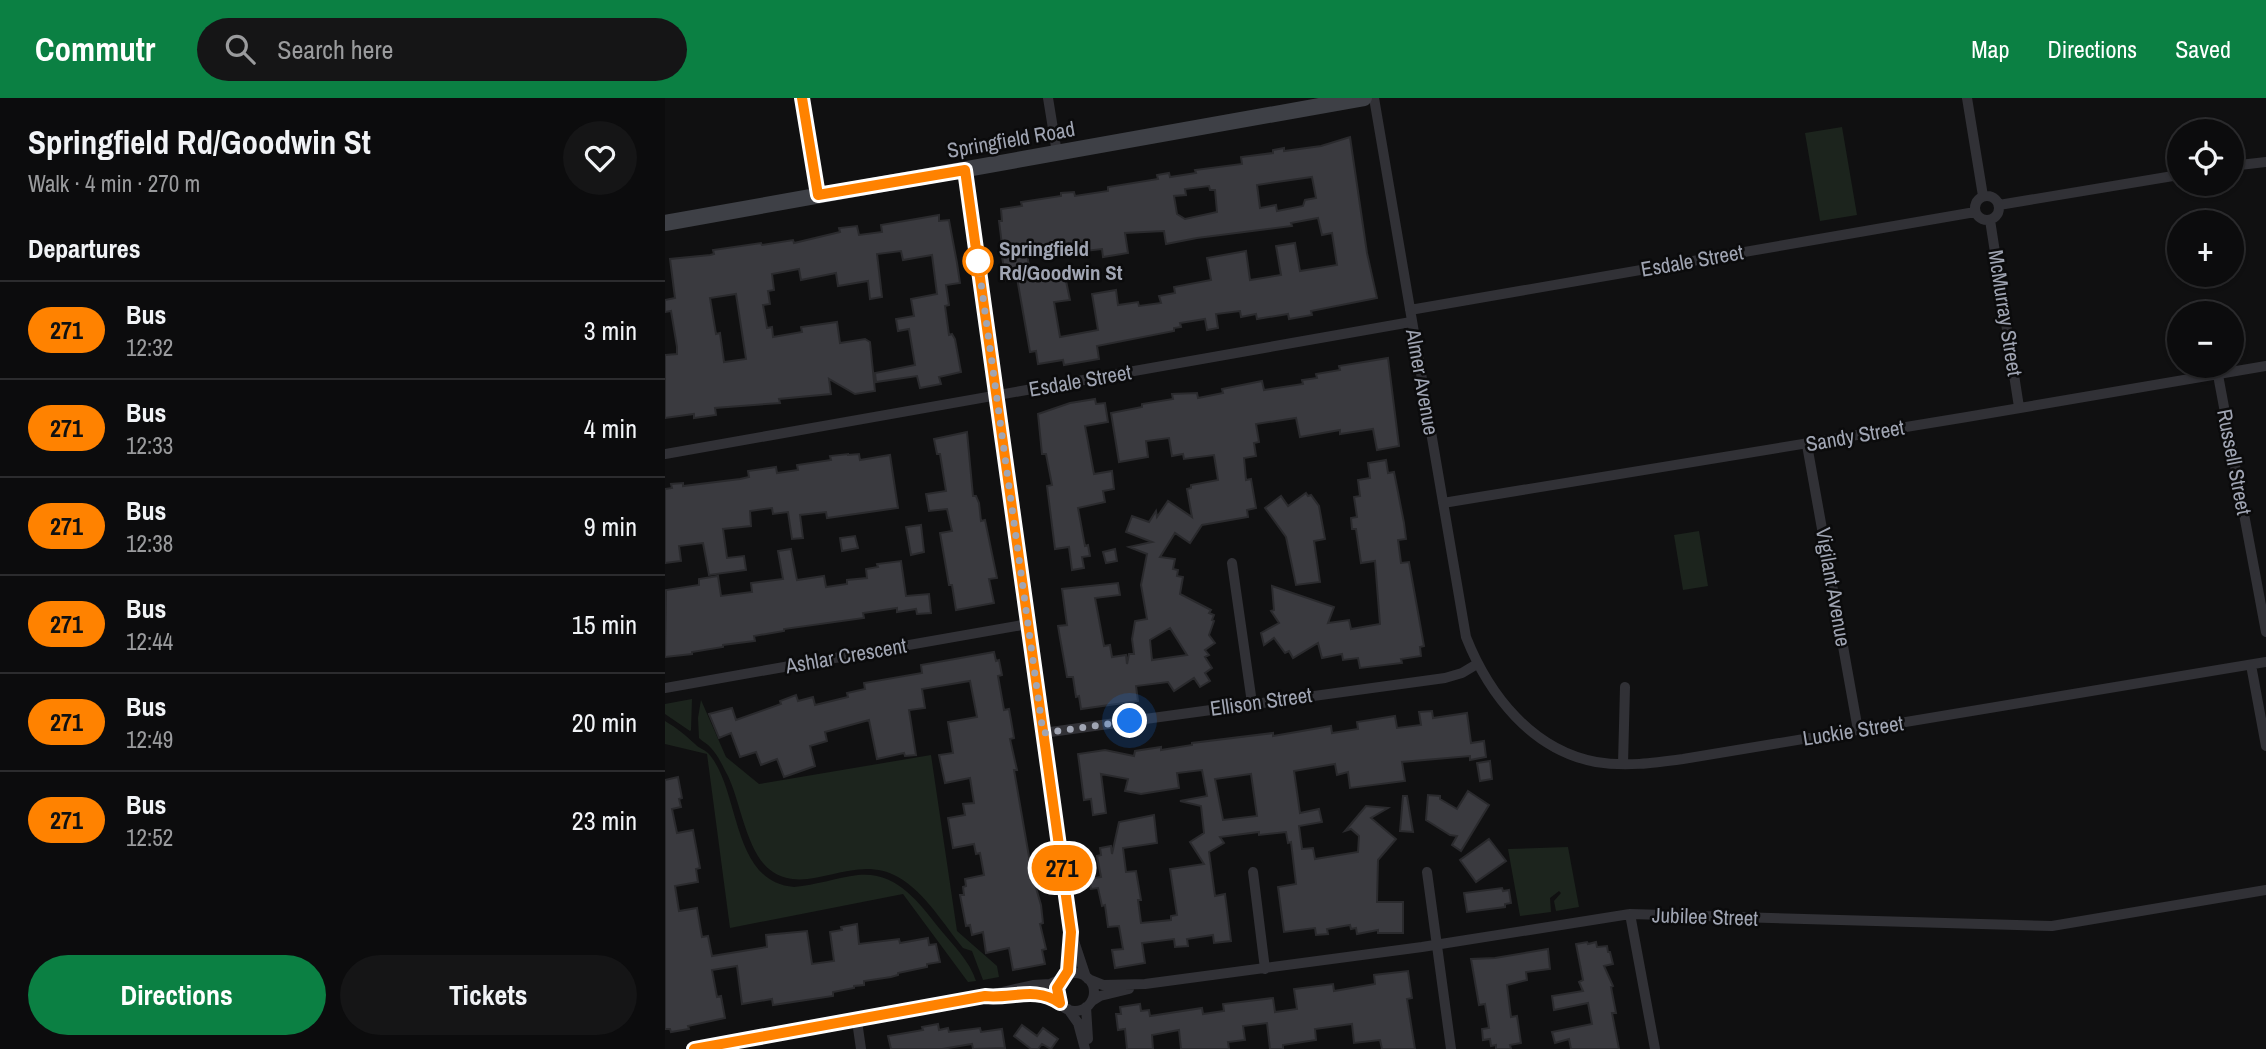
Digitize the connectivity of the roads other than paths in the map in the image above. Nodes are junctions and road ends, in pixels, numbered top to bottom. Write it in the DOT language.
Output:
graph roads {
  1 [pos="802,98"];
  2 [pos="1048,98"];
  3 [pos="1364,98"];
  4 [pos="1374,98"];
  5 [pos="1967,98"];
  6 [pos="1321,102"];
  7 [pos="1057,153"];
  8 [pos="2266,162"];
  9 [pos="2244,165"];
  10 [pos="965,170"];
  11 [pos="2167,177"];
  12 [pos="818,195"];
  13 [pos="1983,196"];
  14 [pos="1999,205"];
  15 [pos="1975,212"];
  16 [pos="1990,220"];
  17 [pos="665,223"];
  18 [pos="1411,316"];
  19 [pos="2266,366"];
  20 [pos="2244,370"];
  21 [pos="2199,378"];
  22 [pos="2219,378"];
  23 [pos="996,396"];
  24 [pos="2019,407"];
  25 [pos="1807,445"];
  26 [pos="665,454"];
  27 [pos="1443,503"];
  28 [pos="1232,563"];
  29 [pos="1028,624"];
  30 [pos="2266,632"];
  31 [pos="2266,662"];
  32 [pos="1477,664"];
  33 [pos="2251,665"];
  34 [pos="1625,687"];
  35 [pos="665,688"];
  36 [pos="1252,703"];
  37 [pos="1858,730"];
  38 [pos="1043,733"];
  39 [pos="2266,746"];
  40 [pos="1623,764"];
  41 [pos="1253,872"];
  42 [pos="1427,872"];
  43 [pos="2266,890"];
  44 [pos="1630,915"];
  45 [pos="1071,932"];
  46 [pos="1438,945"];
  47 [pos="1265,969"];
  48 [pos="1065,977"];
  49 [pos="1087,978"];
  50 [pos="1145,984"];
  51 [pos="985,996"];
  52 [pos="1089,1004"];
  53 [pos="1064,1006"];
  54 [pos="857,1021"];
  55 [pos="694,1049"];
  56 [pos="861,1049"];
  57 [pos="1087,1049"];
  58 [pos="1451,1049"];
  59 [pos="1655,1049"];
  1 -- 12 [label="street"];
  2 -- 7 [label="street"];
  3 -- 6 [label="main road, Springfield Road"];
  4 -- 18 [label="street, Almer Avenue"];
  5 -- 13 [label="street"];
  6 -- 7 [label="main road, Springfield Road"];
  7 -- 10 [label="main road, Springfield Road"];
  8 -- 9 [label="street"];
  10 -- 12 [label="main road, Springfield Road"];
  10 -- 23 [label="street"];
  11 -- 14 [label="street"];
  12 -- 17 [label="main road, Springfield Road"];
  13 -- 14 [label="street"];
  13 -- 15 [label="street"];
  14 -- 16 [label="street"];
  15 -- 16 [label="street"];
  15 -- 18 [label="street, Esdale Street"];
  16 -- 24 [label="street, McMurray Street"];
  18 -- 23 [label="street, Esdale Street"];
  18 -- 27 [label="street, Almer Avenue"];
  19 -- 20 [label="street, Sandy Street"];
  21 -- 24 [label="street, Sandy Street"];
  22 -- 30 [label="street, Russell Street"];
  23 -- 26 [label="street, Esdale Street"];
  23 -- 29 [label="street"];
  24 -- 25 [label="street, Sandy Street"];
  25 -- 27 [label="street, Sandy Street"];
  25 -- 37 [label="street, Vigilant Avenue"];
  27 -- 32 [label="street, Almer Avenue"];
  28 -- 36 [label="street"];
  29 -- 35 [label="street, Ashlar Crescent"];
  29 -- 38 [label="street"];
  31 -- 33 [label="street, Luckie Street"];
  32 -- 36 [label="street, Ellison Street"];
  32 -- 40 [label="street, Luckie Street"];
  33 -- 37 [label="street, Luckie Street"];
  33 -- 39 [label="street"];
  34 -- 40 [label="street"];
  36 -- 38 [label="street, Ellison Street"];
  37 -- 40 [label="street, Luckie Street"];
  38 -- 45 [label="street"];
  41 -- 47 [label="street"];
  42 -- 46 [label="street"];
  43 -- 44 [label="street, Jubilee Street"];
  44 -- 46 [label="street, Jubilee Street"];
  44 -- 59 [label="street"];
  45 -- 48 [label="street"];
  45 -- 49 [label="street"];
  46 -- 47 [label="street, Jubilee Street"];
  46 -- 58 [label="street"];
  47 -- 50 [label="street, Jubilee Street"];
  48 -- 49 [label="street"];
  48 -- 51 [label="street"];
  48 -- 53 [label="street"];
  49 -- 50 [label="street, Jubilee Street"];
  49 -- 52 [label="street"];
  50 -- 52 [label="street, Jubilee Street"];
  51 -- 53 [label="street"];
  51 -- 54 [label="street"];
  52 -- 53 [label="street"];
  52 -- 57 [label="street"];
  53 -- 57 [label="street"];
  54 -- 55 [label="street"];
  54 -- 56 [label="street"];
}
